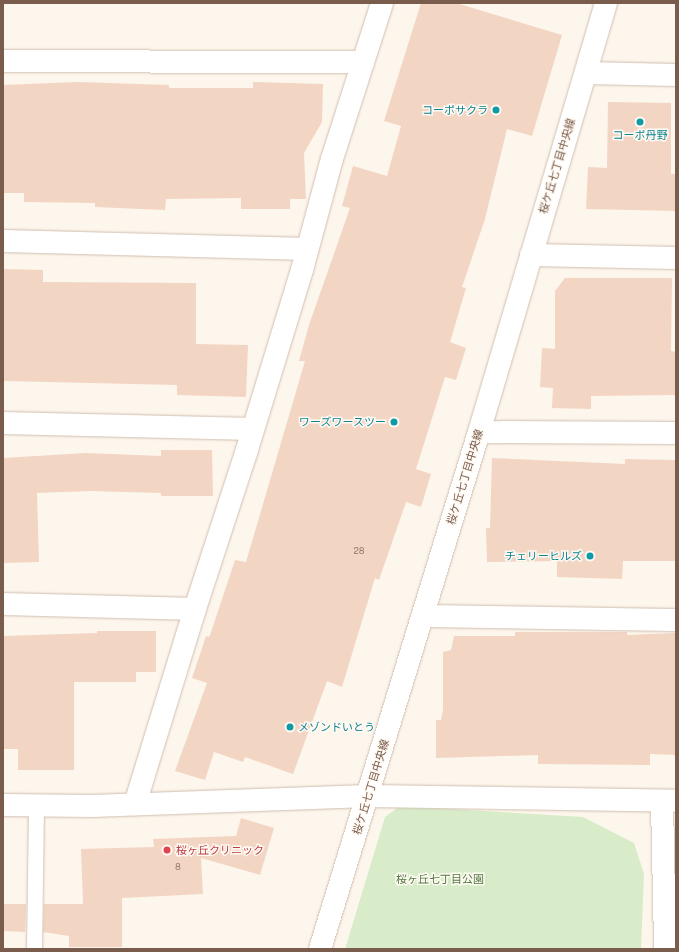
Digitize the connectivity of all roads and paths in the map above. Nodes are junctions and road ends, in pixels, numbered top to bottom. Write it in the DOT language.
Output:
graph roads {
  1 [pos="382,3"];
  2 [pos="606,3"];
  3 [pos="3,61"];
  4 [pos="362,62"];
  5 [pos="586,73"];
  6 [pos="676,75"];
  7 [pos="3,241"];
  8 [pos="307,249"];
  9 [pos="531,255"];
  10 [pos="676,258"];
  11 [pos="3,424"];
  12 [pos="253,429"];
  13 [pos="479,432"];
  14 [pos="676,433"];
  15 [pos="3,604"];
  16 [pos="195,609"];
  17 [pos="423,616"];
  18 [pos="676,620"];
  19 [pos="368,796"];
  20 [pos="669,801"];
  21 [pos="135,804"];
  22 [pos="3,805"];
  23 [pos="36,805"];
  24 [pos="34,949"];
  25 [pos="320,949"];
  26 [pos="665,949"];
  1 -- 4 [label="street"];
  2 -- 5 [label="street, 桜ケ丘七丁目中央線"];
  3 -- 4 [label="street"];
  4 -- 8 [label="street"];
  5 -- 6 [label="street"];
  5 -- 9 [label="street, 桜ケ丘七丁目中央線"];
  7 -- 8 [label="street"];
  8 -- 12 [label="street"];
  9 -- 10 [label="street"];
  9 -- 13 [label="street, 桜ケ丘七丁目中央線"];
  11 -- 12 [label="street"];
  12 -- 16 [label="street"];
  13 -- 14 [label="street"];
  13 -- 17 [label="street, 桜ケ丘七丁目中央線"];
  15 -- 16 [label="street"];
  16 -- 21 [label="street"];
  17 -- 18 [label="street"];
  17 -- 19 [label="street, 桜ケ丘七丁目中央線"];
  19 -- 20 [label="street"];
  19 -- 21 [label="street"];
  19 -- 25 [label="street, 桜ケ丘七丁目中央線"];
  20 -- 26 [label="street"];
  21 -- 23 [label="street"];
  22 -- 23 [label="street"];
  23 -- 24 [label="lane"];
}
